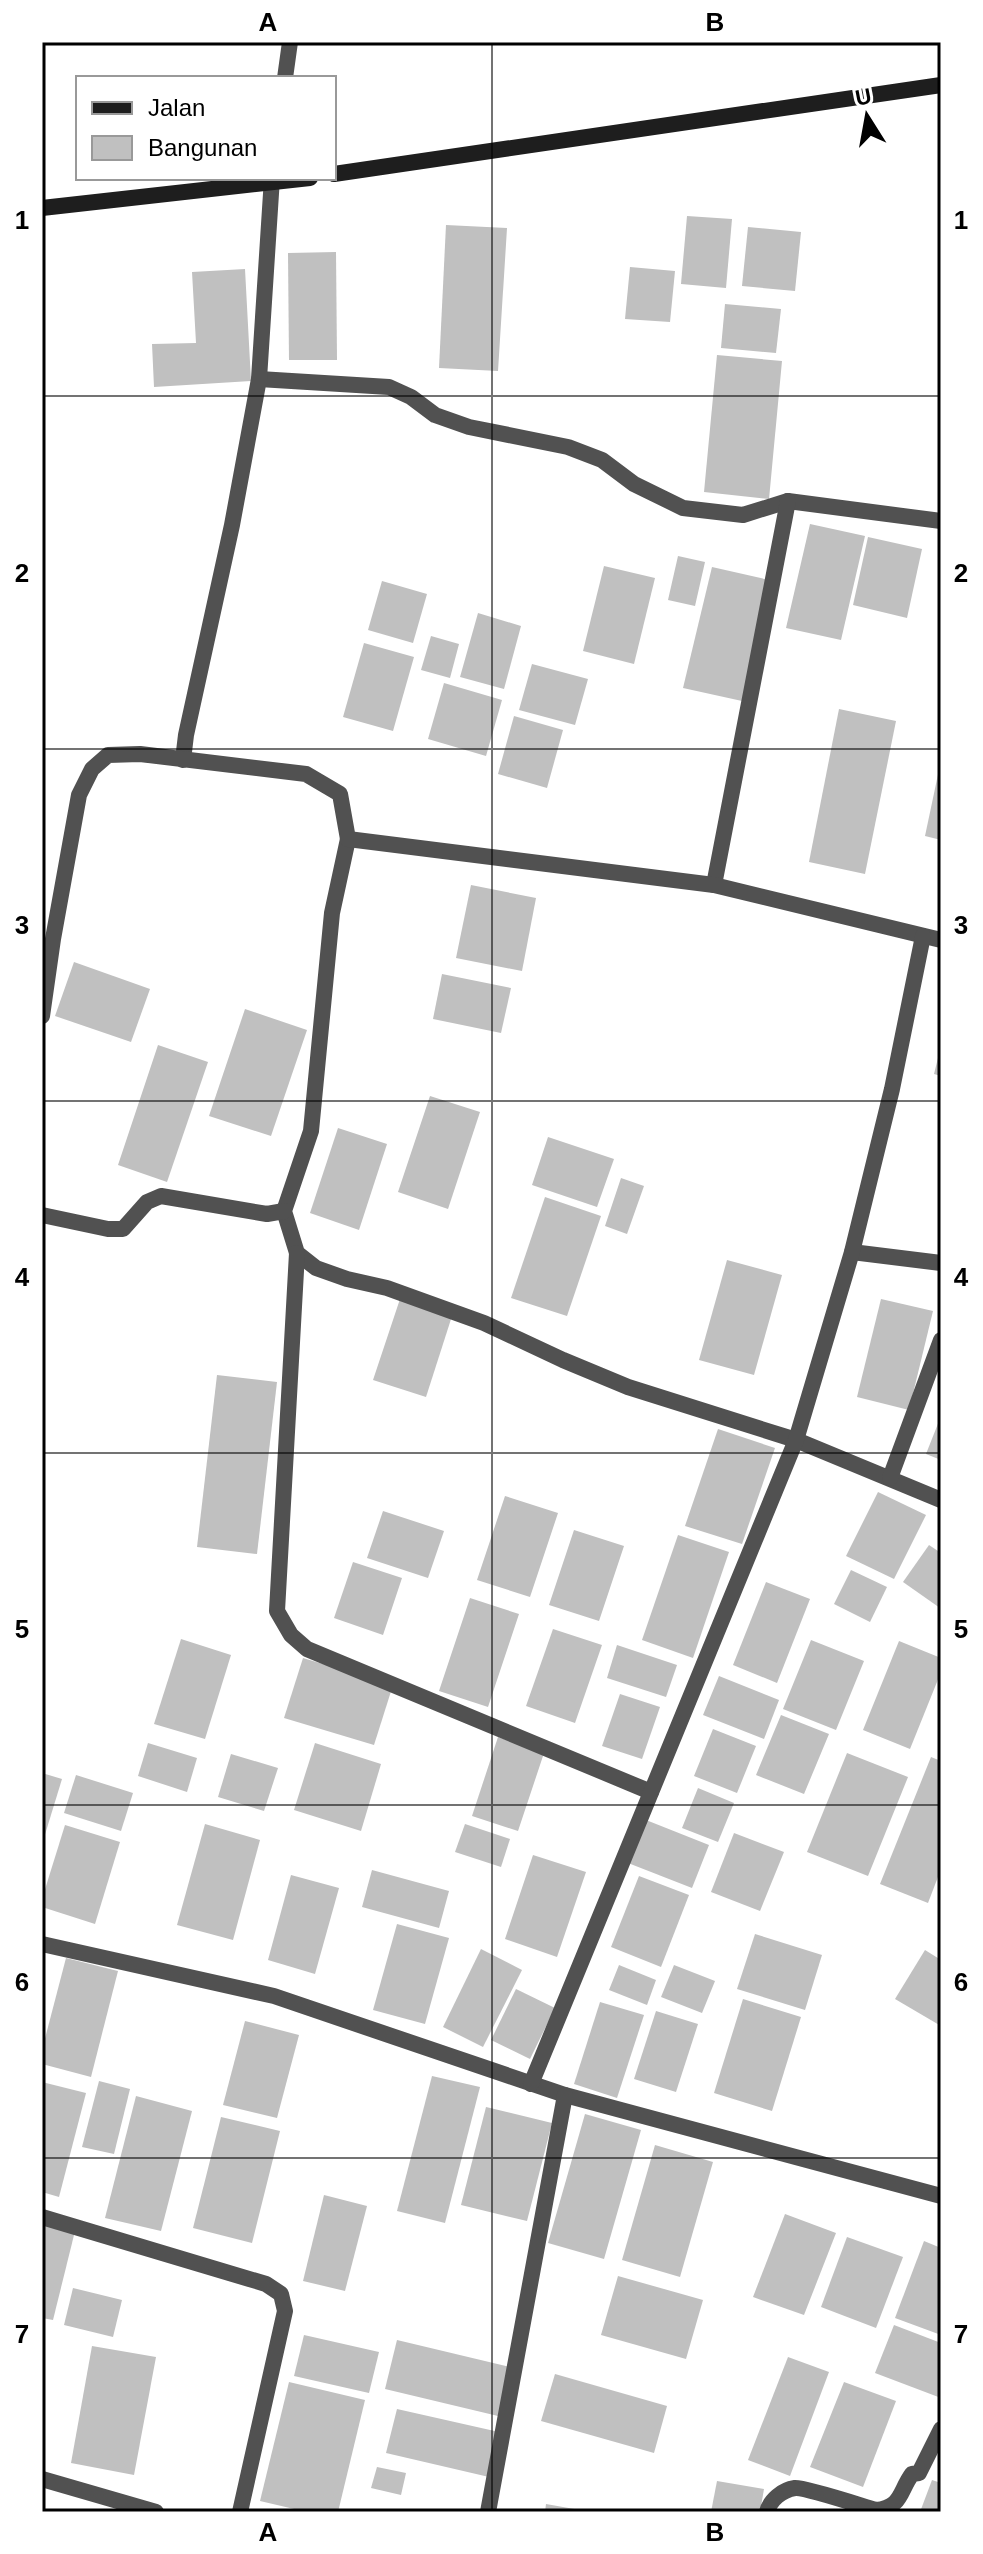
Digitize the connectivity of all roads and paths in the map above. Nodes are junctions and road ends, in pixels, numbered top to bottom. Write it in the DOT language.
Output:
graph roads {
  1 [pos="290,42"];
  2 [pos="285,76"];
  3 [pos="941,85"];
  4 [pos="336,174"];
  5 [pos="272,181"];
  6 [pos="42,208"];
  7 [pos="259,379"];
  8 [pos="788,501"];
  9 [pos="941,521"];
  10 [pos="183,760"];
  11 [pos="348,839"];
  12 [pos="714,885"];
  13 [pos="923,936"];
  14 [pos="941,940"];
  15 [pos="42,1016"];
  16 [pos="284,1211"];
  17 [pos="42,1215"];
  18 [pos="852,1252"];
  19 [pos="297,1253"];
  20 [pos="941,1263"];
  21 [pos="941,1340"];
  22 [pos="796,1440"];
  23 [pos="890,1478"];
  24 [pos="941,1500"];
  25 [pos="651,1792"];
  26 [pos="42,1944"];
  27 [pos="531,2084"];
  28 [pos="565,2095"];
  29 [pos="941,2196"];
  30 [pos="42,2217"];
  31 [pos="941,2429"];
  32 [pos="42,2479"];
  33 [pos="108,2506"];
  34 [pos="156,2512"];
  35 [pos="240,2512"];
  36 [pos="488,2512"];
  37 [pos="767,2512"];
  1 -- 2 [label="street"];
  3 -- 4 [label="main road"];
  5 -- 6 [label="main road"];
  5 -- 7 [label="street"];
  7 -- 8 [label="street"];
  7 -- 10 [label="street"];
  8 -- 9 [label="street"];
  8 -- 12 [label="street"];
  10 -- 11 [label="street"];
  10 -- 15 [label="street"];
  11 -- 12 [label="street"];
  11 -- 16 [label="street"];
  12 -- 13 [label="street"];
  13 -- 14 [label="street"];
  13 -- 18 [label="street"];
  16 -- 17 [label="street"];
  16 -- 19 [label="street"];
  18 -- 20 [label="street"];
  18 -- 22 [label="street"];
  19 -- 22 [label="street"];
  19 -- 25 [label="street"];
  21 -- 23 [label="street"];
  22 -- 23 [label="street"];
  22 -- 25 [label="street"];
  23 -- 24 [label="street"];
  25 -- 27 [label="street"];
  26 -- 27 [label="street"];
  27 -- 28 [label="street"];
  28 -- 29 [label="street"];
  28 -- 36 [label="street"];
  30 -- 35 [label="street"];
  31 -- 37 [label="street"];
  32 -- 33 [label="street"];
  33 -- 34 [label="street"];
}
